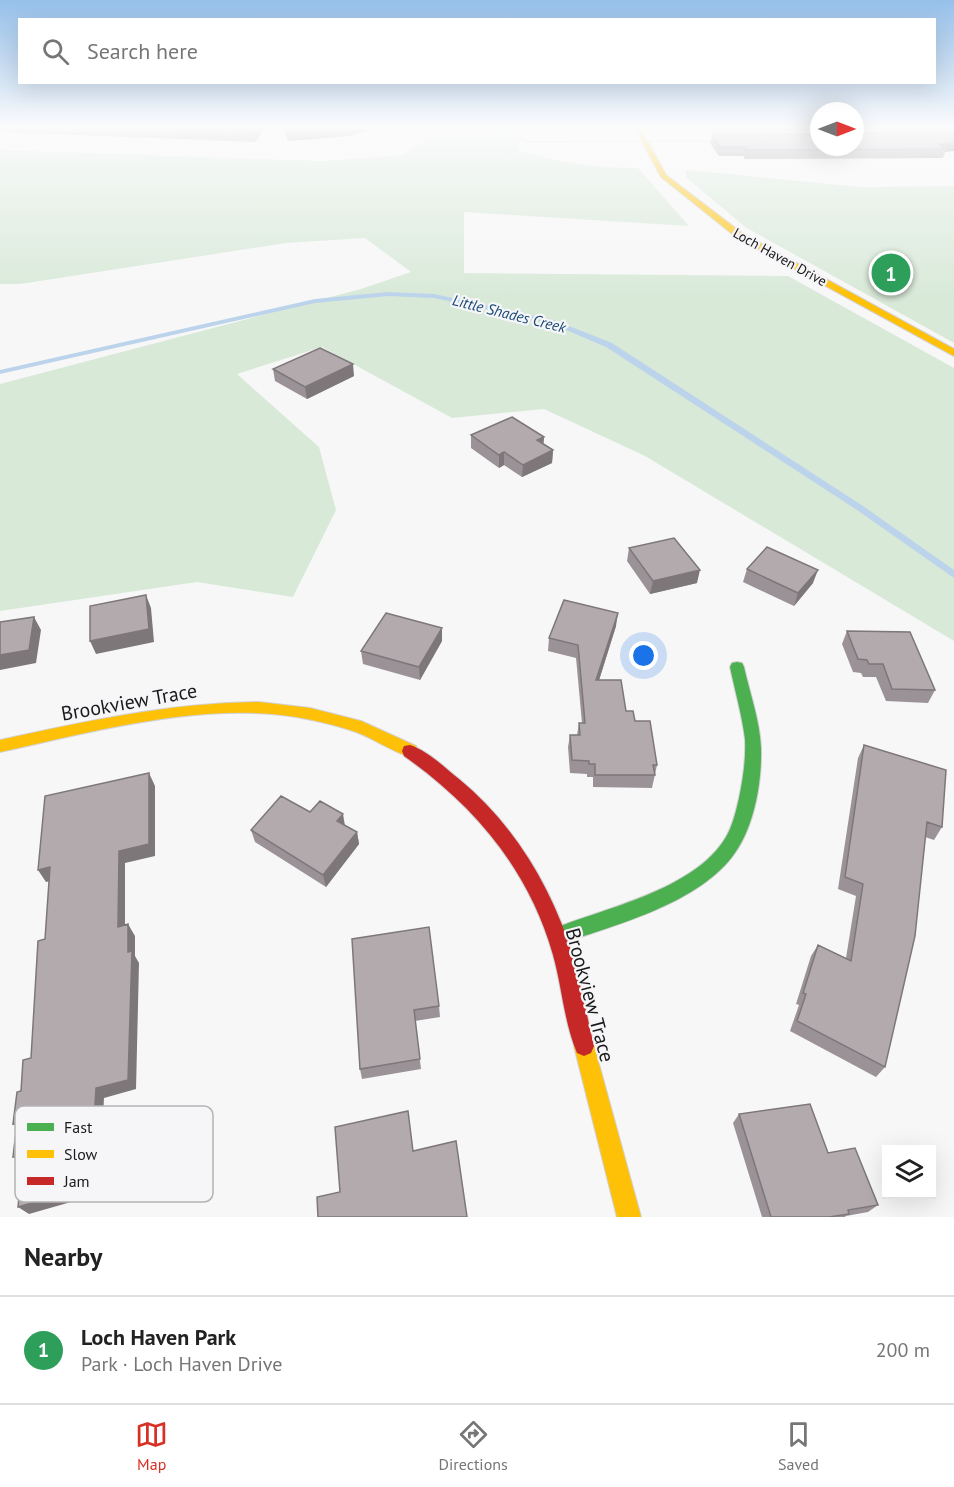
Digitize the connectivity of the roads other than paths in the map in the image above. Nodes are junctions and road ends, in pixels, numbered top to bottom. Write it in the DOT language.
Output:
graph roads {
  1 [pos="673,184"];
  2 [pos="954,352"];
  3 [pos="737,667"];
  4 [pos="0,746"];
  5 [pos="557,936"];
  6 [pos="629,1217"];
  1 -- 2 [label="street, Loch Haven Drive"];
  3 -- 5 [label="street"];
  4 -- 5 [label="street, Brookview Trace"];
  5 -- 6 [label="street, Brookview Trace"];
}
